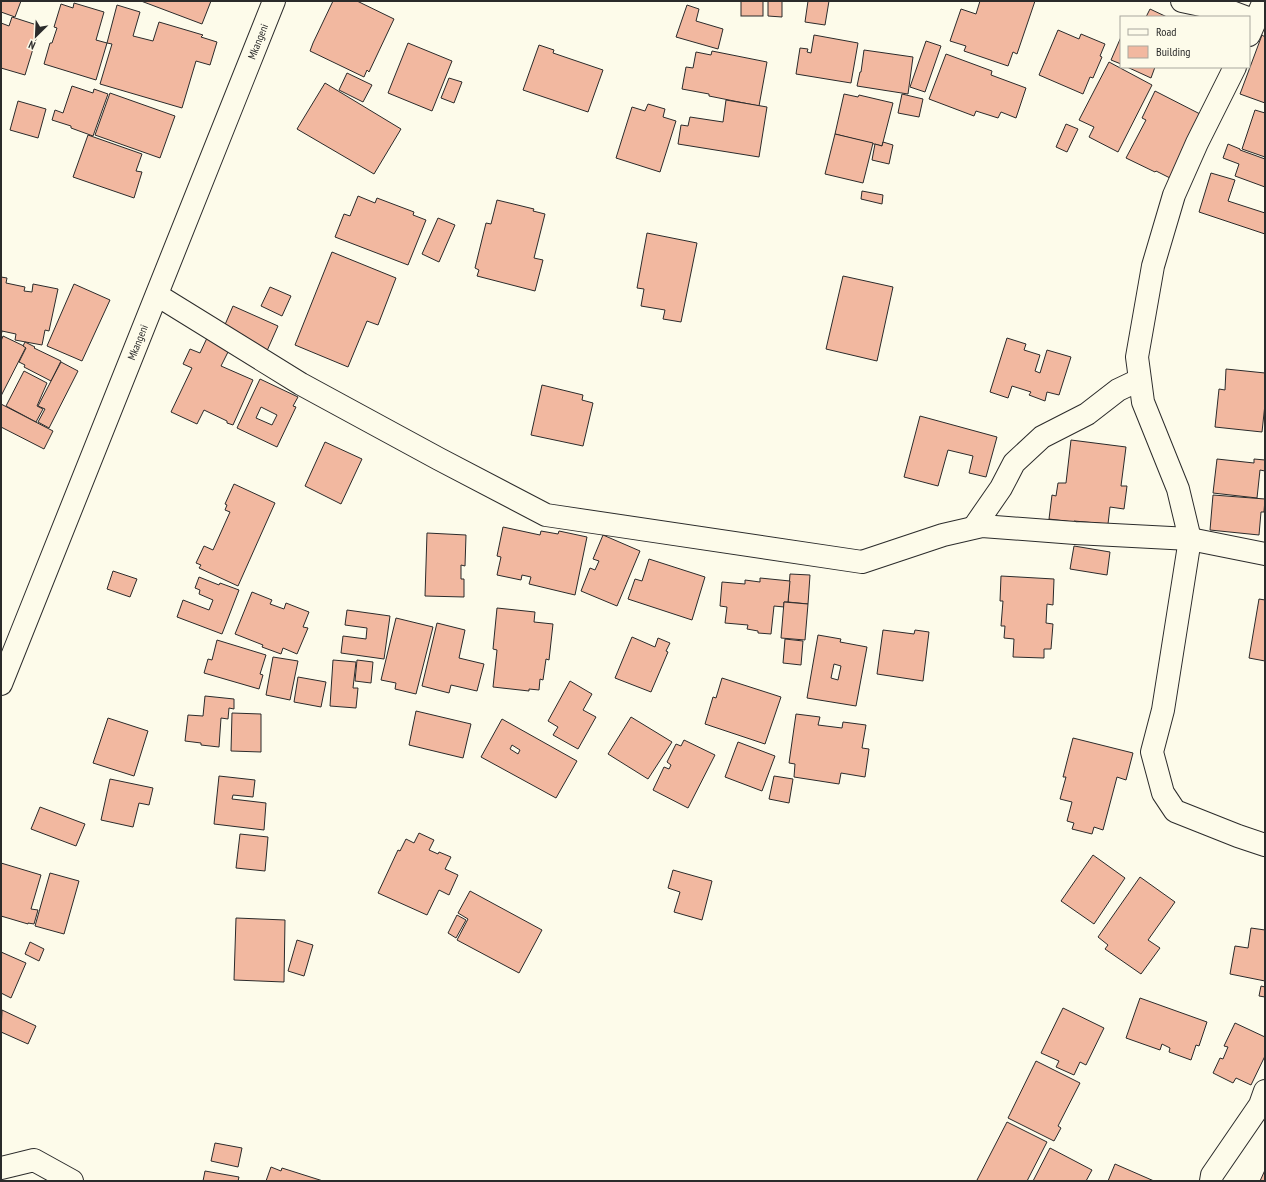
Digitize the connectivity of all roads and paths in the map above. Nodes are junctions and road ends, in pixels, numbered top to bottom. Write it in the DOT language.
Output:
graph roads {
  1 [pos="274,1"];
  2 [pos="1182,1"];
  3 [pos="1264,1"];
  4 [pos="1239,16"];
  5 [pos="1253,23"];
  6 [pos="1234,68"];
  7 [pos="157,295"];
  8 [pos="1140,380"];
  9 [pos="974,528"];
  10 [pos="1190,539"];
  11 [pos="1265,554"];
  12 [pos="1,684"];
  13 [pos="1265,845"];
  14 [pos="1265,1091"];
  15 [pos="1,1168"];
  16 [pos="72,1181"];
  17 [pos="1211,1181"];
  1 -- 7 [label="street, Mkangeni"];
  2 -- 4 [label="street"];
  3 -- 5 [label="street"];
  6 -- 8 [label="street"];
  7 -- 9 [label="street"];
  7 -- 12 [label="street, Mkangeni"];
  8 -- 9 [label="street"];
  8 -- 10 [label="street"];
  9 -- 10 [label="street"];
  10 -- 11 [label="street"];
  10 -- 13 [label="street"];
  14 -- 17 [label="street"];
  15 -- 16 [label="street"];
}
